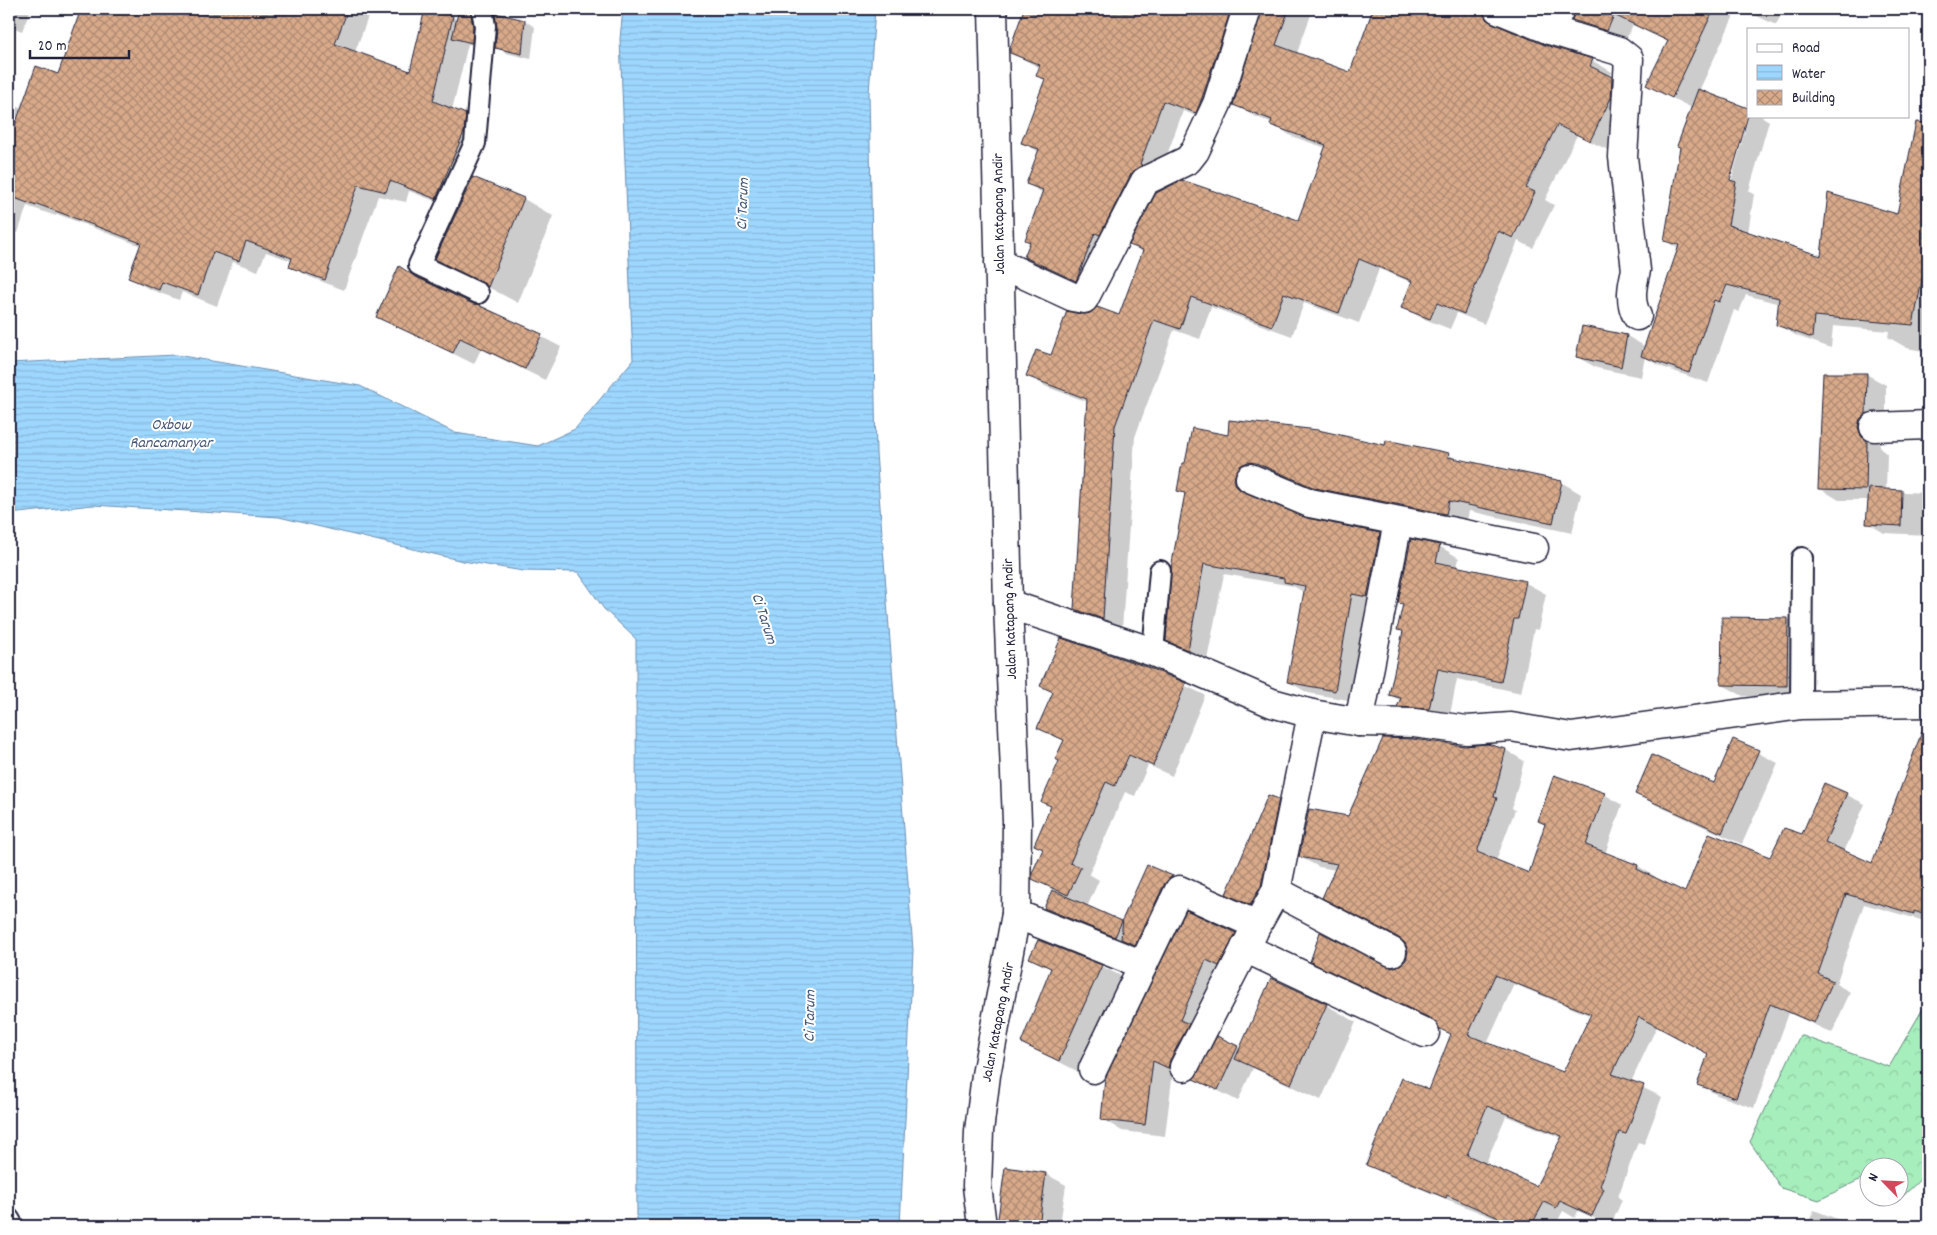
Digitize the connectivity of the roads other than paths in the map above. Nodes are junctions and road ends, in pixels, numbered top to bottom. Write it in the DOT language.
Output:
graph roads {
  1 [pos="482,9"];
  2 [pos="993,9"];
  3 [pos="1247,9"];
  4 [pos="1498,9"];
  5 [pos="1555,20"];
  6 [pos="998,263"];
  7 [pos="478,293"];
  8 [pos="1637,316"];
  9 [pos="1928,425"];
  10 [pos="1874,426"];
  11 [pos="1250,478"];
  12 [pos="1398,522"];
  13 [pos="1534,548"];
  14 [pos="1802,558"];
  15 [pos="1160,571"];
  16 [pos="1008,604"];
  17 [pos="1153,652"];
  18 [pos="1928,703"];
  19 [pos="1801,705"];
  20 [pos="1312,714"];
  21 [pos="1359,722"];
  22 [pos="1276,892"];
  23 [pos="1016,914"];
  24 [pos="1251,936"];
  25 [pos="1392,952"];
  26 [pos="1143,965"];
  27 [pos="1425,1033"];
  28 [pos="1184,1067"];
  29 [pos="1093,1069"];
  30 [pos="9,1219"];
  31 [pos="13,1226"];
  32 [pos="982,1226"];
  1 -- 7 [label="lane"];
  2 -- 6 [label="street, Jalan Katapang Andir"];
  3 -- 6 [label="street"];
  4 -- 5 [label="street"];
  5 -- 8 [label="street"];
  6 -- 16 [label="street, Jalan Katapang Andir"];
  9 -- 10 [label="street"];
  11 -- 12 [label="street"];
  12 -- 13 [label="street"];
  12 -- 21 [label="street"];
  14 -- 19 [label="lane"];
  15 -- 17 [label="lane"];
  16 -- 17 [label="street"];
  16 -- 23 [label="street, Jalan Katapang Andir"];
  17 -- 20 [label="street"];
  18 -- 19 [label="street"];
  19 -- 21 [label="street"];
  20 -- 21 [label="street"];
  20 -- 22 [label="street"];
  22 -- 24 [label="street"];
  22 -- 25 [label="street"];
  23 -- 26 [label="street"];
  23 -- 32 [label="street, Jalan Katapang Andir"];
  24 -- 26 [label="street"];
  24 -- 27 [label="street"];
  24 -- 28 [label="street"];
  26 -- 29 [label="street"];
  30 -- 31 [label="lane"];
}
